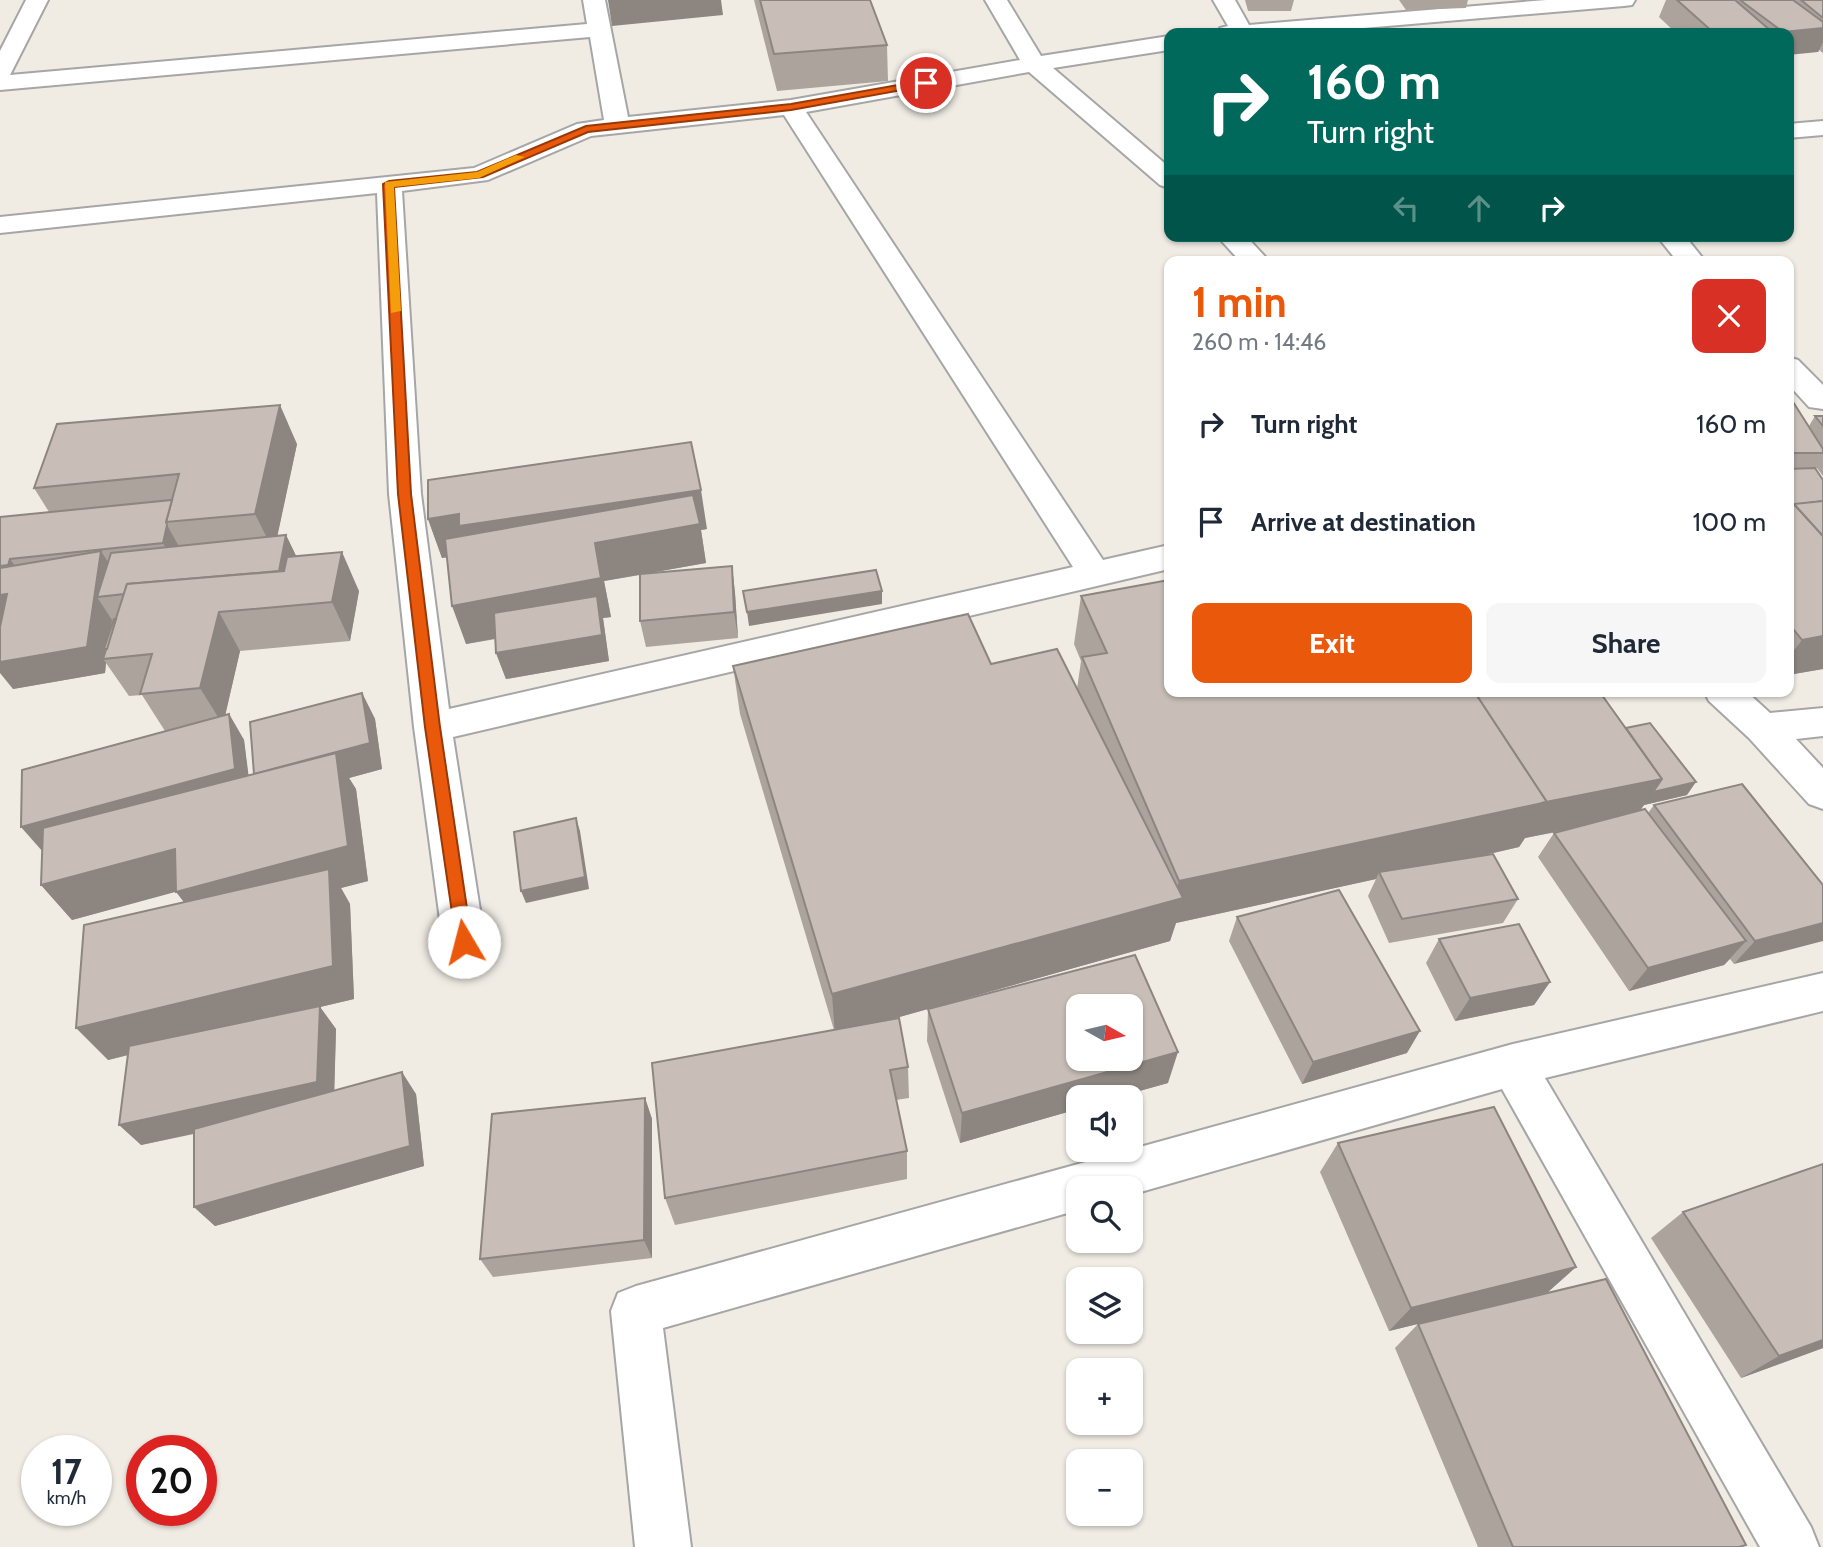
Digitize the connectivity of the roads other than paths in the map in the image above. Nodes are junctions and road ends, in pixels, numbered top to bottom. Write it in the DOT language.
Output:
graph roads {
  1 [pos="37,0"];
  2 [pos="594,0"];
  3 [pos="996,0"];
  4 [pos="1224,0"];
  5 [pos="1624,0"];
  6 [pos="1380,10"];
  7 [pos="1234,28"];
  8 [pos="1261,28"];
  9 [pos="599,30"];
  10 [pos="1164,44"];
  11 [pos="1034,64"];
  12 [pos="0,73"];
  13 [pos="0,83"];
  14 [pos="791,107"];
  15 [pos="617,124"];
  16 [pos="1823,128"];
  17 [pos="1794,130"];
  18 [pos="1164,176"];
  19 [pos="389,184"];
  20 [pos="0,225"];
  21 [pos="1236,242"];
  22 [pos="1675,242"];
  23 [pos="1251,256"];
  24 [pos="1688,256"];
  25 [pos="1794,372"];
  26 [pos="1823,400"];
  27 [pos="1164,558"];
  28 [pos="1095,575"];
  29 [pos="1729,697"];
  30 [pos="1823,722"];
  31 [pos="433,727"];
  32 [pos="1762,727"];
  33 [pos="1823,793"];
  34 [pos="464,942"];
  35 [pos="1823,992"];
  36 [pos="1513,1065"];
  37 [pos="663,1547"];
  38 [pos="1791,1547"];
  1 -- 12 [label="street"];
  2 -- 9 [label="street"];
  3 -- 11 [label="street"];
  4 -- 7 [label="street"];
  5 -- 6 [label="street"];
  6 -- 8 [label="street"];
  9 -- 13 [label="street"];
  9 -- 15 [label="street"];
  10 -- 11 [label="street"];
  11 -- 14 [label="street"];
  11 -- 18 [label="street"];
  14 -- 15 [label="street"];
  14 -- 28 [label="street"];
  15 -- 19 [label="street"];
  16 -- 17 [label="street"];
  19 -- 20 [label="street"];
  19 -- 31 [label="street"];
  21 -- 23 [label="street"];
  22 -- 24 [label="street"];
  25 -- 26 [label="street"];
  27 -- 28 [label="street"];
  28 -- 31 [label="street"];
  29 -- 32 [label="street"];
  30 -- 32 [label="street"];
  31 -- 34 [label="street"];
  32 -- 33 [label="street"];
  35 -- 36 [label="street"];
  36 -- 37 [label="street"];
  36 -- 38 [label="street"];
}
